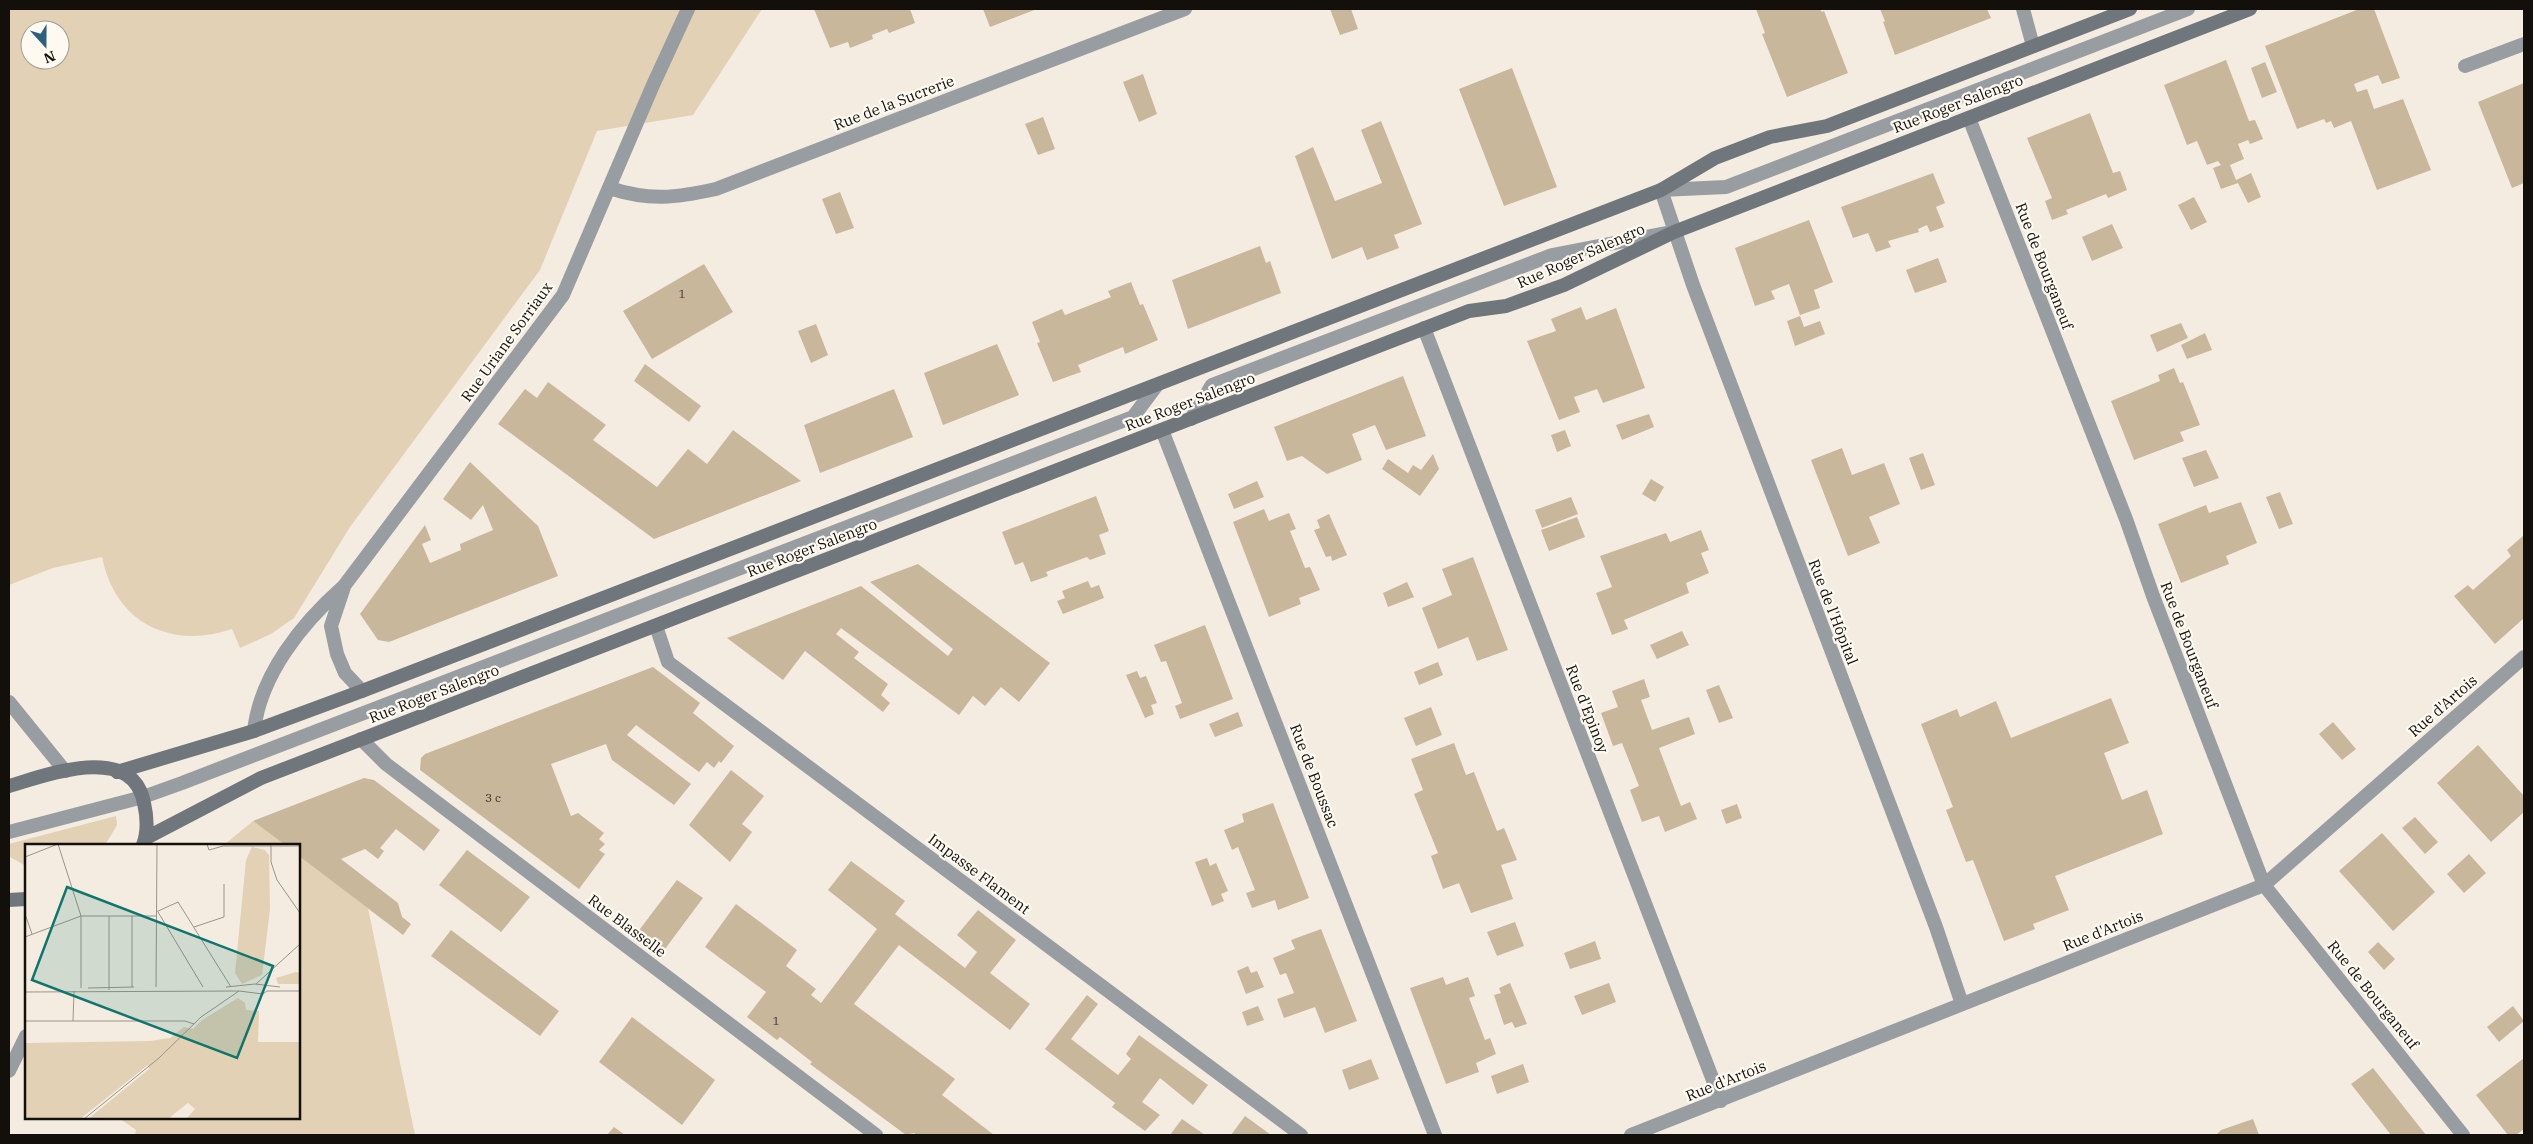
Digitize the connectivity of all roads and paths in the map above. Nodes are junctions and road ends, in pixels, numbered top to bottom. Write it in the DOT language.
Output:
graph roads {
  1 [pos="688,9"];
  2 [pos="1185,9"];
  3 [pos="2023,9"];
  4 [pos="2130,9"];
  5 [pos="2188,9"];
  6 [pos="2250,9"];
  7 [pos="2524,44"];
  8 [pos="2033,46"];
  9 [pos="2466,66"];
  10 [pos="1969,118"];
  11 [pos="609,188"];
  12 [pos="1661,190"];
  13 [pos="1674,232"];
  14 [pos="1424,328"];
  15 [pos="1157,385"];
  16 [pos="1191,419"];
  17 [pos="1162,430"];
  18 [pos="344,586"];
  19 [pos="656,626"];
  20 [pos="2524,657"];
  21 [pos="362,691"];
  22 [pos="9,702"];
  23 [pos="254,731"];
  24 [pos="361,740"];
  25 [pos="65,771"];
  26 [pos="117,772"];
  27 [pos="9,786"];
  28 [pos="143,797"];
  29 [pos="9,832"];
  30 [pos="144,842"];
  31 [pos="2264,885"];
  32 [pos="9,900"];
  33 [pos="25,901"];
  34 [pos="1962,1004"];
  35 [pos="25,1038"];
  36 [pos="9,1071"];
  37 [pos="1721,1101"];
  38 [pos="876,1135"];
  39 [pos="1301,1135"];
  40 [pos="1435,1135"];
  41 [pos="1632,1135"];
  42 [pos="2463,1135"];
  1 -- 11 [label="street, Rue Uriane Sorriaux"];
  2 -- 11 [label="street, Rue de la Sucrerie"];
  3 -- 8 [label="street"];
  4 -- 8 [label="main road, Rue Roger Salengro"];
  5 -- 12 [label="street"];
  6 -- 10 [label="main road, Rue Roger Salengro"];
  7 -- 9 [label="street"];
  8 -- 12 [label="main road, Rue Roger Salengro"];
  10 -- 13 [label="main road, Rue Roger Salengro"];
  10 -- 31 [label="street, Rue de Bourganeuf"];
  11 -- 18 [label="street, Rue Uriane Sorriaux"];
  12 -- 13 [label="street, Rue de l'Hôpital"];
  12 -- 15 [label="main road, Rue Roger Salengro"];
  13 -- 14 [label="main road, Rue Roger Salengro"];
  13 -- 16 [label="street"];
  13 -- 34 [label="street, Rue de l'Hôpital"];
  14 -- 16 [label="main road, Rue Roger Salengro"];
  14 -- 37 [label="street, Rue d'Epinoy"];
  15 -- 21 [label="main road, Rue Roger Salengro"];
  15 -- 28 [label="street"];
  16 -- 17 [label="main road, Rue Roger Salengro"];
  17 -- 19 [label="main road, Rue Roger Salengro"];
  17 -- 40 [label="street, Rue de Boussac"];
  18 -- 21 [label="street, Rue Uriane Sorriaux"];
  18 -- 23 [label="street, Rue Uriane Sorriaux"];
  19 -- 24 [label="main road, Rue Roger Salengro"];
  19 -- 39 [label="street, Impasse Flament"];
  20 -- 31 [label="street, Rue d'Artois"];
  21 -- 23 [label="main road, Rue Roger Salengro"];
  22 -- 25 [label="street"];
  23 -- 26 [label="main road, Rue Roger Salengro"];
  24 -- 30 [label="main road, Rue Roger Salengro"];
  24 -- 38 [label="street, Rue Blasselle"];
  25 -- 26 [label="main road"];
  25 -- 27 [label="main road"];
  26 -- 28 [label="main road"];
  28 -- 29 [label="street"];
  28 -- 30 [label="main road"];
  31 -- 34 [label="street, Rue d'Artois"];
  31 -- 42 [label="street, Rue de Bourganeuf"];
  32 -- 33 [label="main road"];
  34 -- 37 [label="street, Rue d'Artois"];
  35 -- 36 [label="street"];
  37 -- 41 [label="street, Rue d'Artois"];
}
